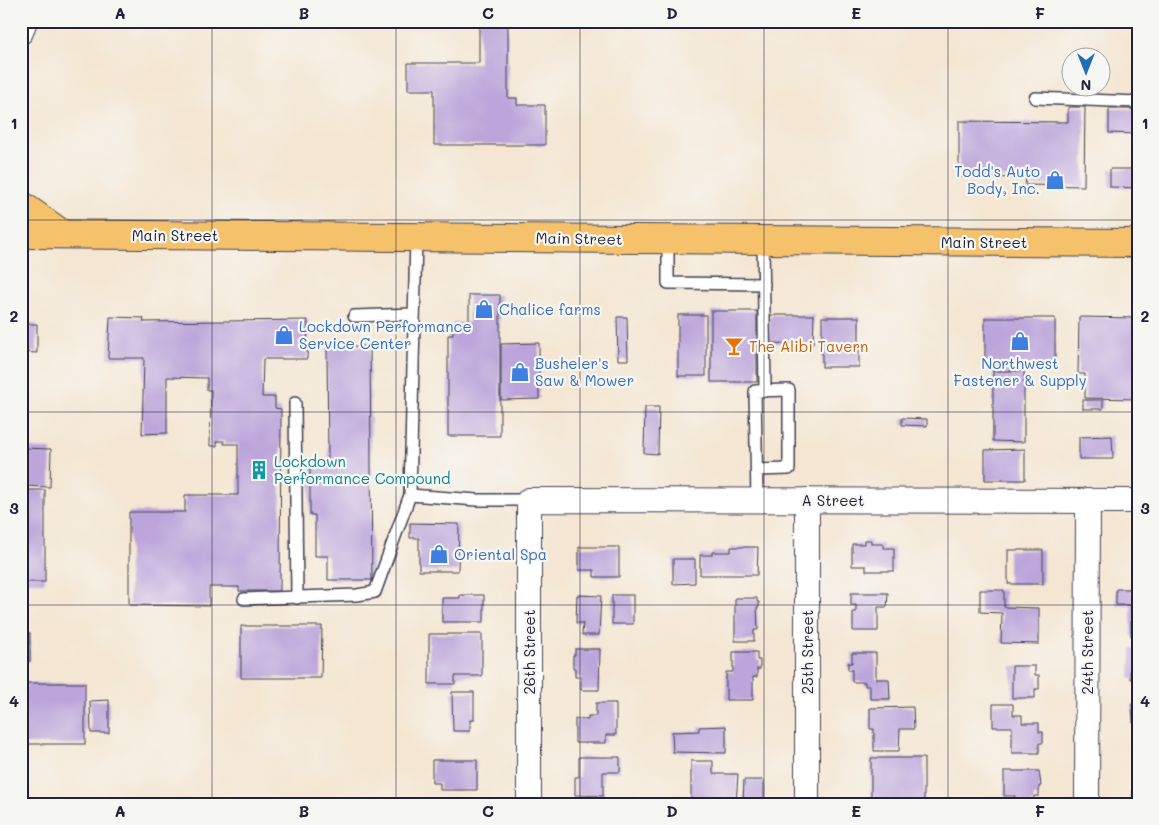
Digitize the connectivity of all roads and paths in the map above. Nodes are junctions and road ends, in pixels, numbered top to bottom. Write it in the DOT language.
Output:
graph roads {
  1 [pos="25,21"];
  2 [pos="21,32"];
  3 [pos="1035,98"];
  4 [pos="1138,102"];
  5 [pos="21,205"];
  6 [pos="21,234"];
  7 [pos="62,234"];
  8 [pos="416,237"];
  9 [pos="668,239"];
  10 [pos="763,240"];
  11 [pos="1138,243"];
  12 [pos="764,284"];
  13 [pos="414,314"];
  14 [pos="354,316"];
  15 [pos="765,391"];
  16 [pos="295,403"];
  17 [pos="757,470"];
  18 [pos="410,495"];
  19 [pos="529,500"];
  20 [pos="757,500"];
  21 [pos="808,500"];
  22 [pos="1088,500"];
  23 [pos="1138,501"];
  24 [pos="297,598"];
  25 [pos="244,599"];
  26 [pos="529,804"];
  27 [pos="807,804"];
  28 [pos="1087,804"];
  1 -- 2 [label="street"];
  3 -- 4 [label="lane"];
  5 -- 7 [label="main road"];
  6 -- 7 [label="main road, Main Street"];
  7 -- 8 [label="main road, Main Street"];
  8 -- 9 [label="main road, Main Street"];
  8 -- 13 [label="lane"];
  9 -- 10 [label="main road, Main Street"];
  9 -- 12 [label="lane"];
  10 -- 11 [label="main road, Main Street"];
  10 -- 12 [label="lane"];
  12 -- 15 [label="lane"];
  13 -- 14 [label="lane"];
  13 -- 18 [label="lane"];
  15 -- 17 [label="lane"];
  15 -- 17 [label="lane"];
  16 -- 24 [label="lane"];
  17 -- 20 [label="lane"];
  18 -- 19 [label="lane"];
  18 -- 24 [label="lane"];
  19 -- 20 [label="street, A Street"];
  19 -- 26 [label="street, 26th Street"];
  20 -- 21 [label="street, A Street"];
  21 -- 22 [label="street, A Street"];
  21 -- 27 [label="street, 25th Street"];
  22 -- 23 [label="street, A Street"];
  22 -- 28 [label="street, 24th Street"];
  24 -- 25 [label="lane"];
}
